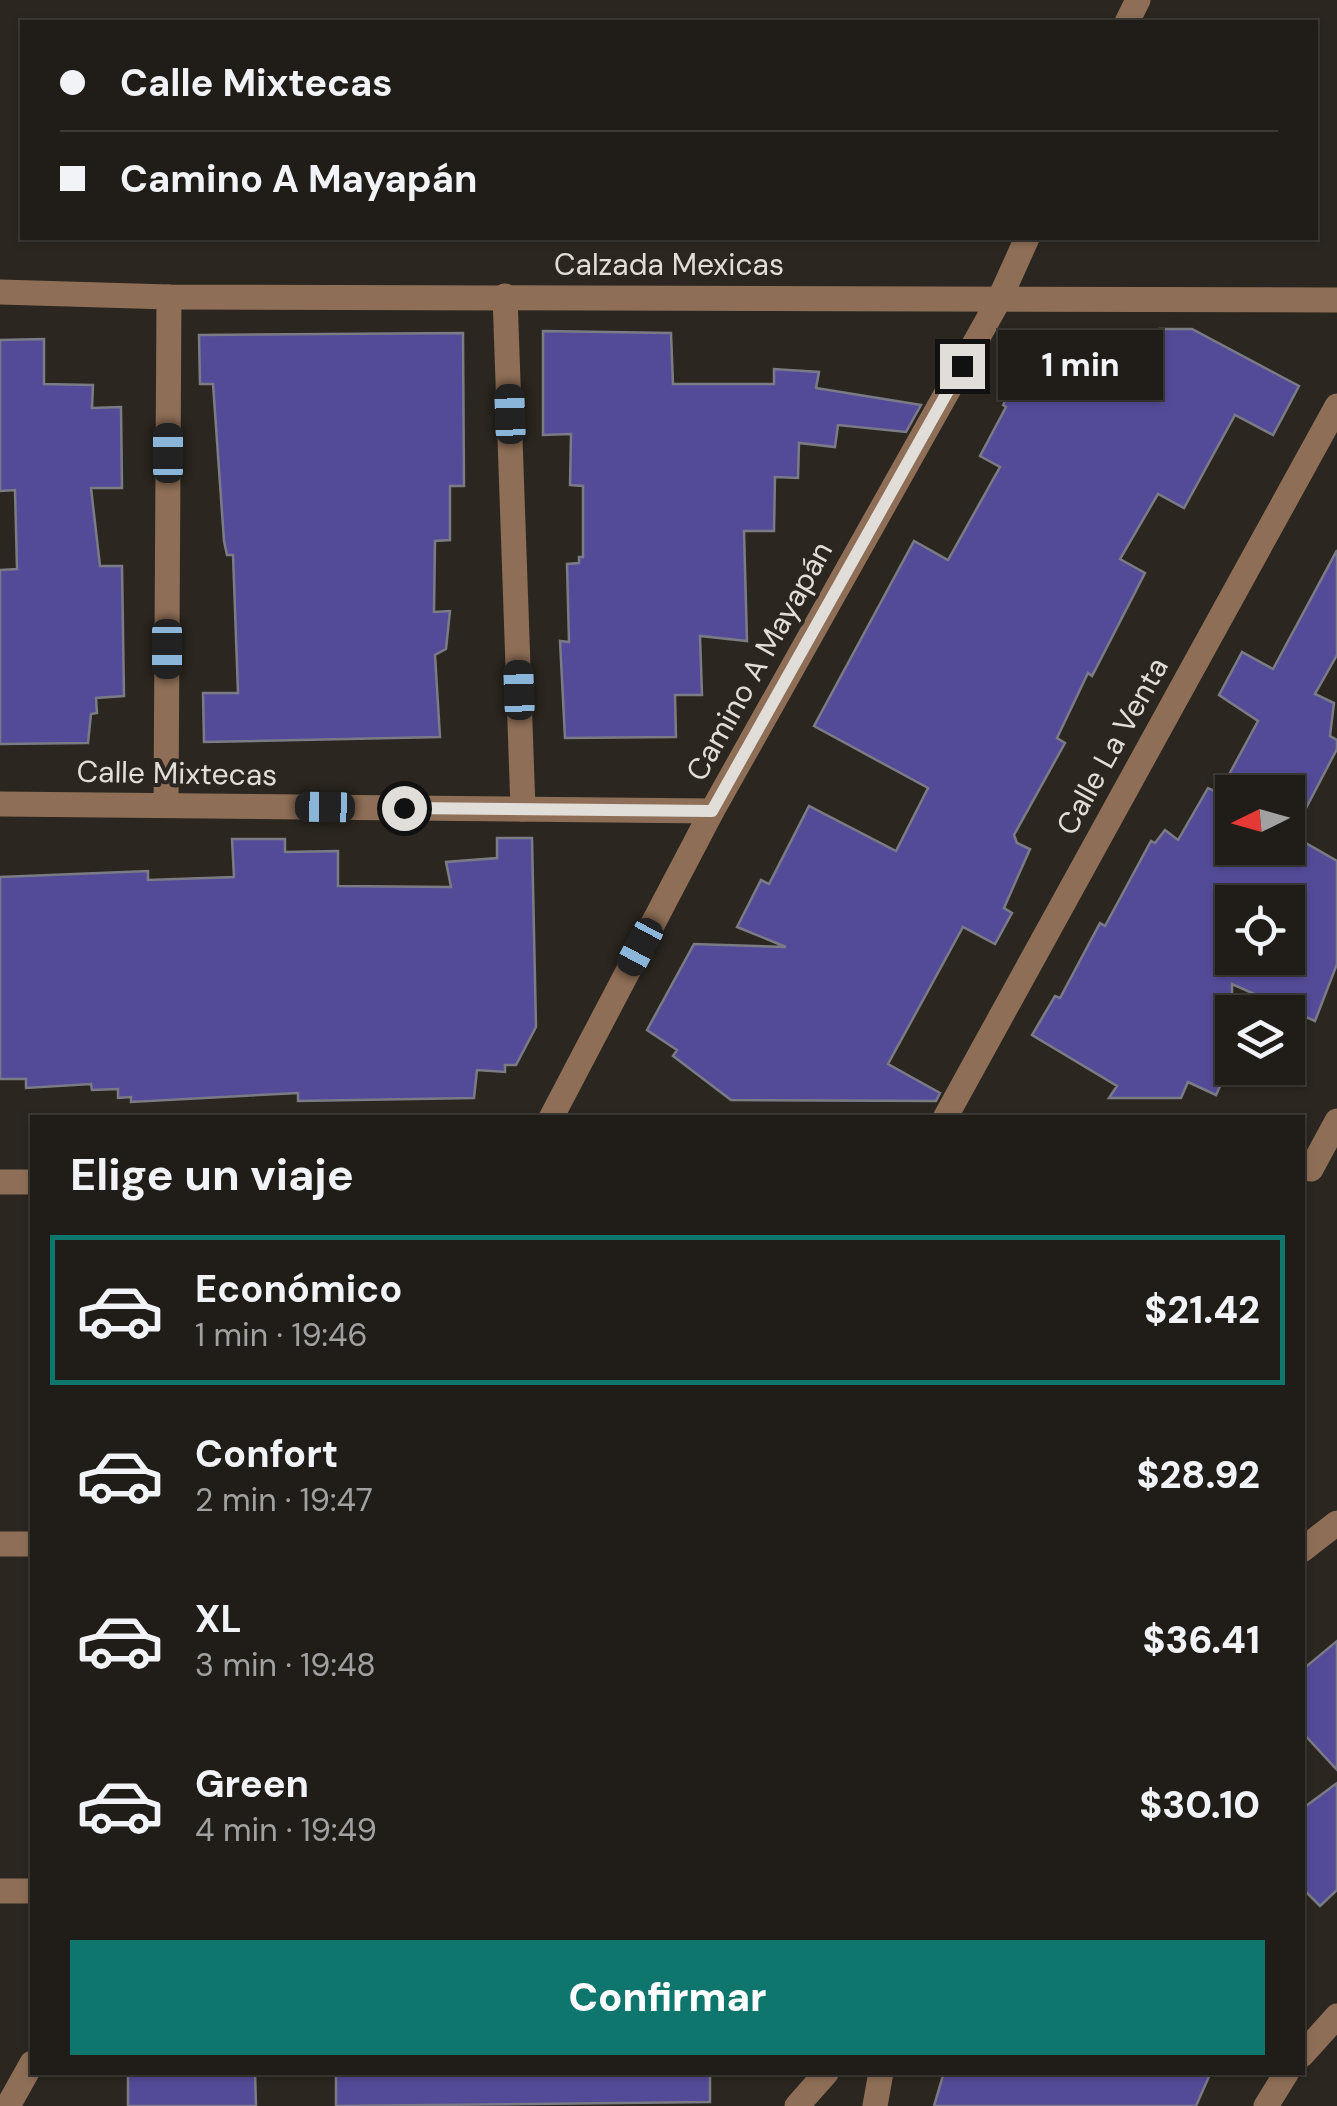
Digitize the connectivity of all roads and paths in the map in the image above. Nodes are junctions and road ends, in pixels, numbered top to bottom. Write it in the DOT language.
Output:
graph roads {
  1 [pos="1027,240"];
  2 [pos="0,292"];
  3 [pos="169,296"];
  4 [pos="506,296"];
  5 [pos="1000,298"];
  6 [pos="1337,300"];
  7 [pos="1337,406"];
  8 [pos="0,804"];
  9 [pos="166,806"];
  10 [pos="523,809"];
  11 [pos="712,811"];
  12 [pos="553,1115"];
  13 [pos="947,1115"];
  14 [pos="1337,1121"];
  15 [pos="1317,1169"];
  16 [pos="0,1182"];
  17 [pos="30,1182"];
  18 [pos="0,1544"];
  19 [pos="30,1544"];
  20 [pos="0,1891"];
  21 [pos="30,1891"];
  22 [pos="1337,2016"];
  23 [pos="1305,2052"];
  24 [pos="30,2067"];
  25 [pos="823,2075"];
  26 [pos="880,2075"];
  27 [pos="1285,2075"];
  28 [pos="8,2106"];
  29 [pos="797,2106"];
  30 [pos="875,2106"];
  31 [pos="1266,2106"];
  1 -- 5 [label="street, Camino A Mayapán"];
  2 -- 3 [label="street, Calzada Mexicas"];
  3 -- 4 [label="street, Calzada Mexicas"];
  3 -- 9 [label="street"];
  4 -- 5 [label="street, Calzada Mexicas"];
  4 -- 10 [label="street"];
  5 -- 6 [label="street, Calzada Mexicas"];
  5 -- 11 [label="street, Camino A Mayapán"];
  7 -- 13 [label="street, Calle La Venta"];
  8 -- 9 [label="street, Calle Mixtecas"];
  9 -- 10 [label="street, Calle Mixtecas"];
  10 -- 11 [label="street, Calle Mixtecas"];
  11 -- 12 [label="street, Camino A Mayapán"];
  14 -- 15 [label="street"];
  16 -- 17 [label="street"];
  18 -- 19 [label="street"];
  20 -- 21 [label="street"];
  22 -- 23 [label="street"];
  24 -- 28 [label="street"];
  25 -- 29 [label="street"];
  26 -- 30 [label="street"];
  27 -- 31 [label="street"];
}
